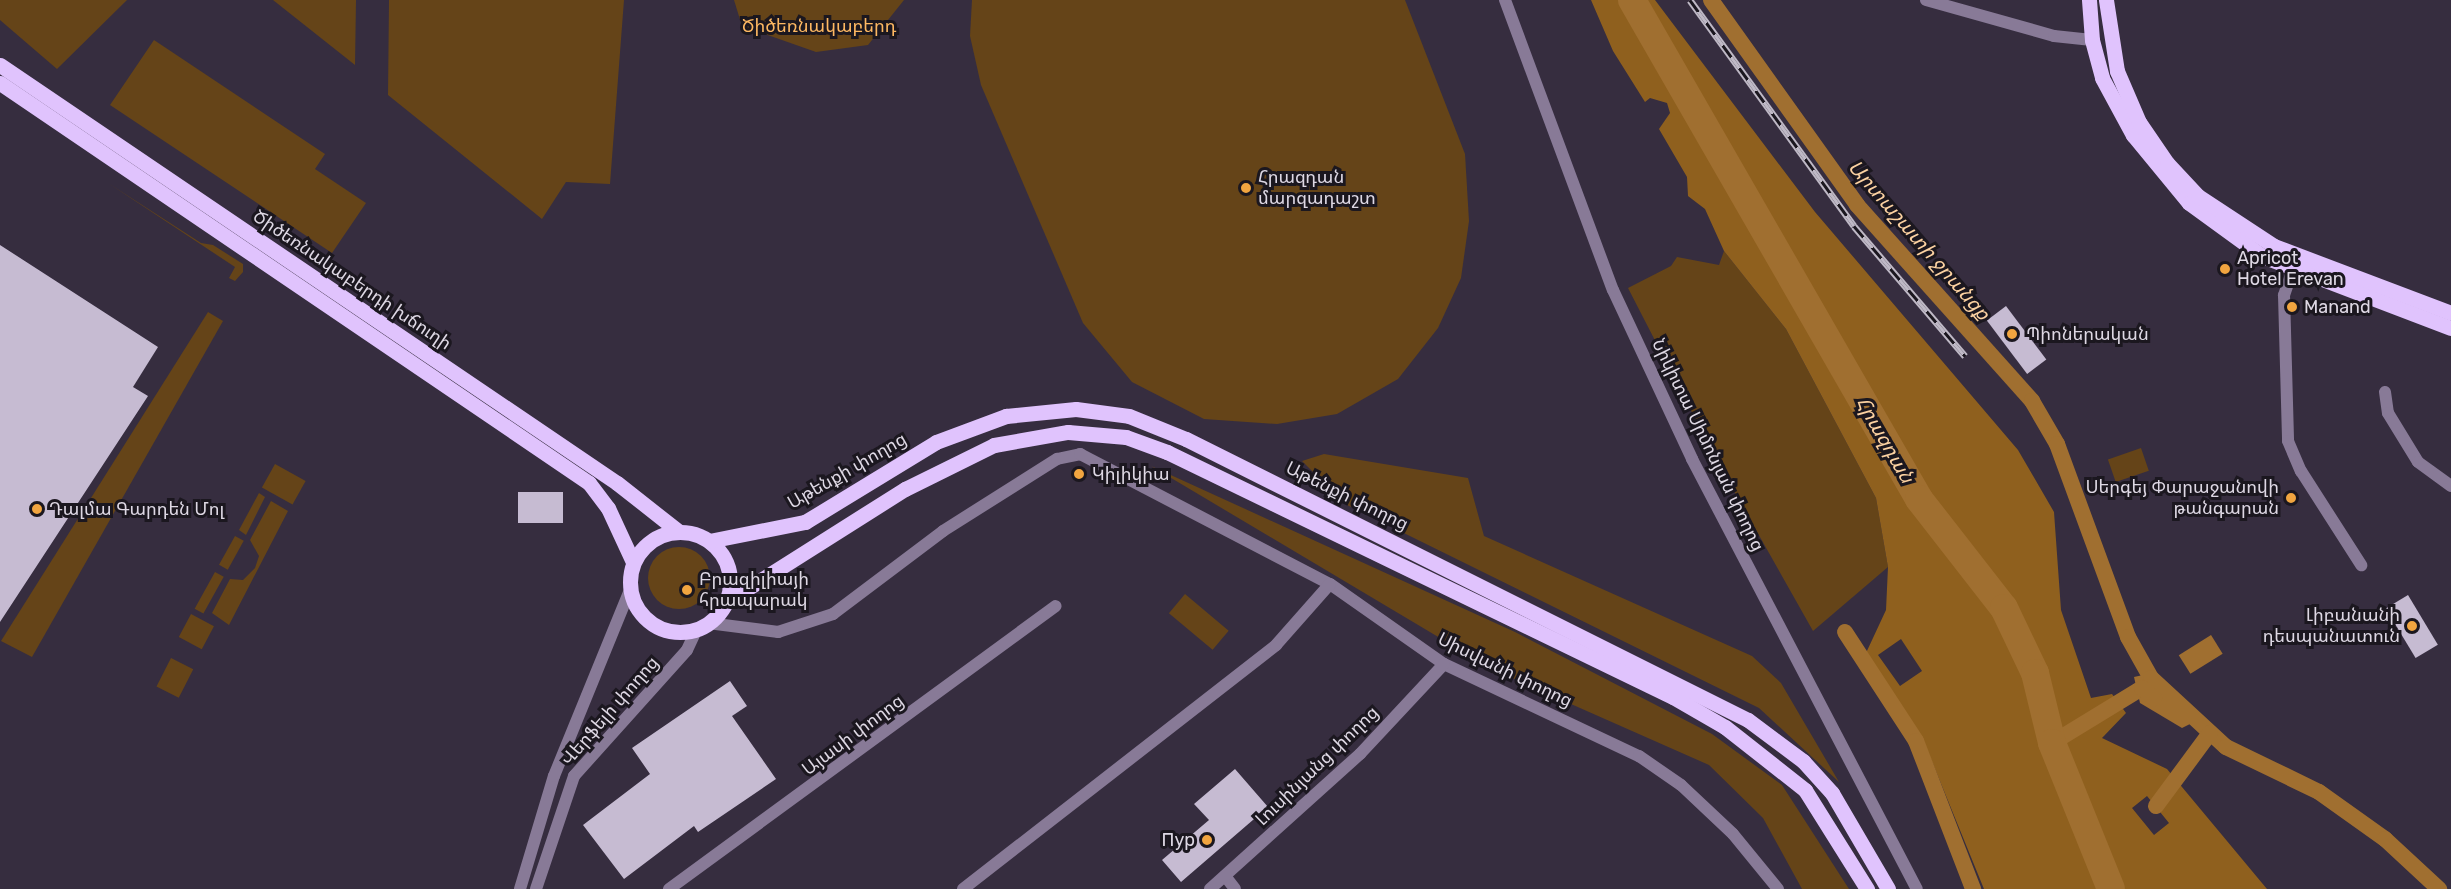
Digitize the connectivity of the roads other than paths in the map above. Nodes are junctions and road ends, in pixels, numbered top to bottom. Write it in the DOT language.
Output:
graph roads {
  1 [pos="1505,0"];
  2 [pos="1926,0"];
  3 [pos="2089,0"];
  4 [pos="2106,0"];
  5 [pos="2092,40"];
  6 [pos="0,66"];
  7 [pos="0,83"];
  8 [pos="2293,268"];
  9 [pos="2451,313"];
  10 [pos="2451,328"];
  11 [pos="2385,393"];
  12 [pos="2451,486"];
  13 [pos="678,531"];
  14 [pos="709,541"];
  15 [pos="633,562"];
  16 [pos="2361,565"];
  17 [pos="1330,584"];
  18 [pos="630,590"];
  19 [pos="726,602"];
  20 [pos="1056,606"];
  21 [pos="702,626"];
  22 [pos="1444,664"];
  23 [pos="1225,876"];
  24 [pos="520,889"];
  25 [pos="536,889"];
  26 [pos="669,889"];
  27 [pos="963,889"];
  28 [pos="1210,889"];
  29 [pos="1235,889"];
  30 [pos="1778,889"];
  31 [pos="1867,889"];
  32 [pos="1887,889"];
  33 [pos="1917,889"];
  1 -- 33 [label="street, Նիկիտա Սիմոնյան փողոց"];
  2 -- 5 [label="street"];
  3 -- 5 [label="main road"];
  4 -- 9 [label="main road"];
  5 -- 8 [label="main road"];
  6 -- 13 [label="main road, Ծիծեռնակաբերդի խճուղի"];
  7 -- 15 [label="main road, Ծիծեռնակաբերդի խճուղի"];
  8 -- 10 [label="main road"];
  8 -- 16 [label="street"];
  11 -- 12 [label="street"];
  13 -- 14 [label="main road"];
  13 -- 15 [label="main road"];
  14 -- 19 [label="main road"];
  14 -- 32 [label="main road, Աթենքի փողոց"];
  15 -- 18 [label="main road"];
  17 -- 21 [label="street, Սիսվանի փողոց"];
  17 -- 22 [label="street, Սիսվանի փողոց"];
  17 -- 27 [label="street"];
  18 -- 21 [label="main road"];
  18 -- 24 [label="street"];
  19 -- 21 [label="main road"];
  19 -- 31 [label="main road"];
  20 -- 26 [label="street, Այասի փողոց"];
  21 -- 25 [label="street, Վերֆելի փողոց"];
  22 -- 23 [label="street, Լուսինյանց փողոց"];
  22 -- 30 [label="street, Սիսվանի փողոց"];
  23 -- 28 [label="street, Լուսինյանց փողոց"];
  23 -- 29 [label="street"];
}
